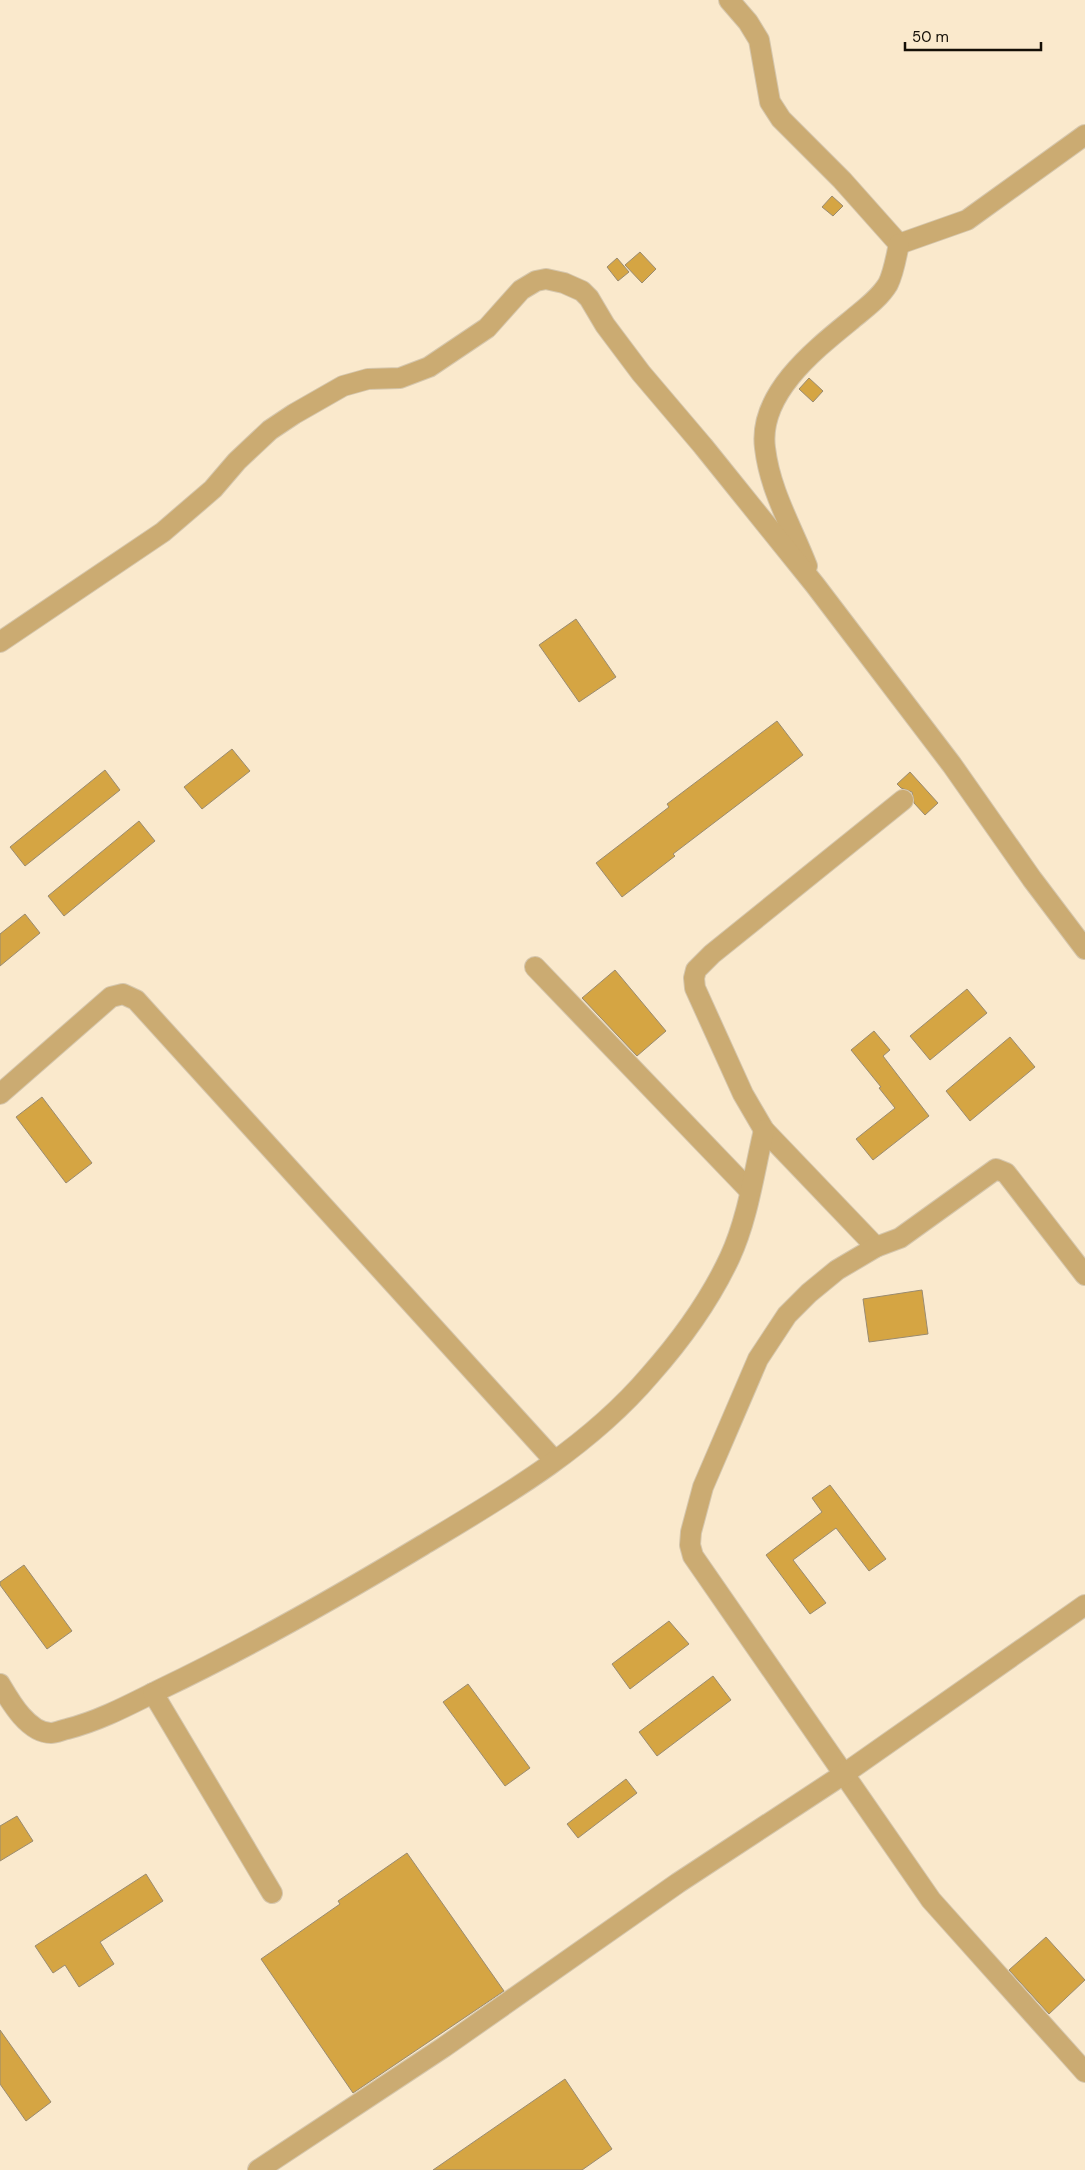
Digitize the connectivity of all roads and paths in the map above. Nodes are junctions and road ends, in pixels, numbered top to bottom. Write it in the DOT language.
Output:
graph roads {
  1 [pos="729,0"];
  2 [pos="1085,135"];
  3 [pos="899,244"];
  4 [pos="815,585"];
  5 [pos="0,642"];
  6 [pos="903,800"];
  7 [pos="1085,949"];
  8 [pos="535,967"];
  9 [pos="0,1094"];
  10 [pos="764,1130"];
  11 [pos="750,1191"];
  12 [pos="876,1247"];
  13 [pos="1085,1275"];
  14 [pos="554,1460"];
  15 [pos="1085,1606"];
  16 [pos="0,1684"];
  17 [pos="153,1693"];
  18 [pos="844,1774"];
  19 [pos="272,1894"];
  20 [pos="1085,2072"];
  21 [pos="258,2170"];
  1 -- 3 [label="street"];
  2 -- 3 [label="street"];
  3 -- 4 [label="street"];
  4 -- 5 [label="street"];
  4 -- 7 [label="street"];
  6 -- 10 [label="street"];
  8 -- 11 [label="street"];
  9 -- 14 [label="street"];
  10 -- 11 [label="street"];
  10 -- 12 [label="street"];
  11 -- 14 [label="street"];
  12 -- 13 [label="street"];
  12 -- 18 [label="street"];
  14 -- 17 [label="street"];
  15 -- 18 [label="street"];
  16 -- 17 [label="street"];
  17 -- 19 [label="street"];
  18 -- 20 [label="street"];
  18 -- 21 [label="street"];
}
